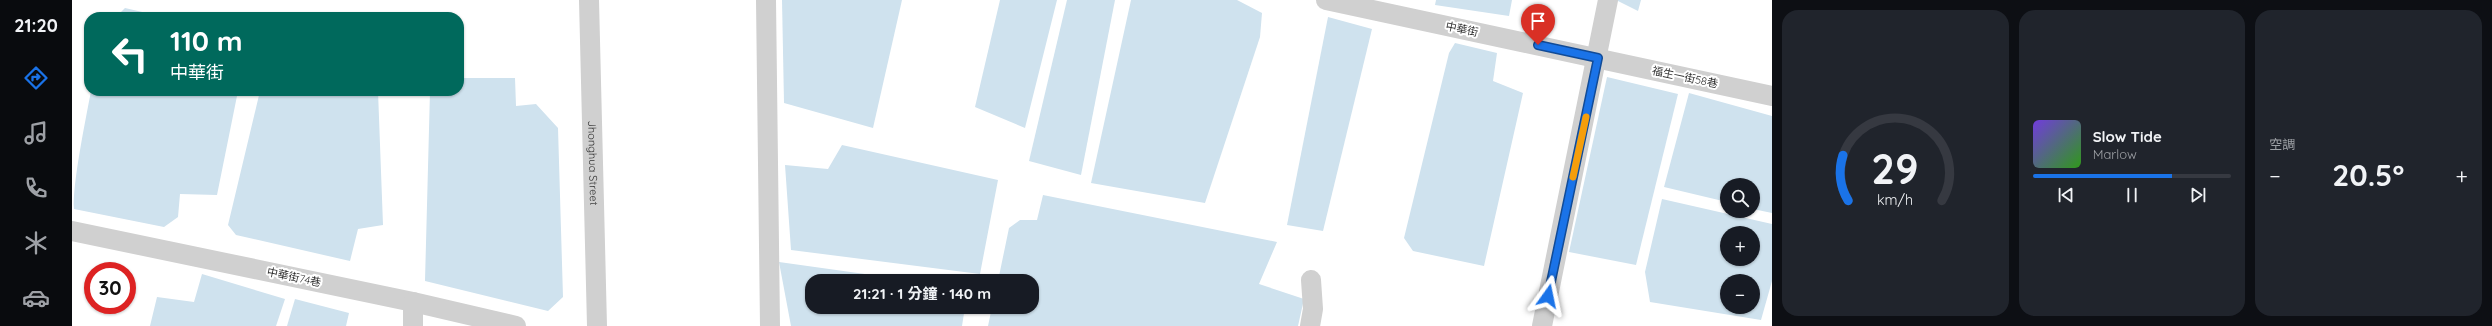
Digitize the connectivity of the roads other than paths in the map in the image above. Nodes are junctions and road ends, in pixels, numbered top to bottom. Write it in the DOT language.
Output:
graph roads {
  1 [pos="589,0"];
  2 [pos="766,0"];
  3 [pos="1326,0"];
  4 [pos="1608,0"];
  5 [pos="1598,58"];
  6 [pos="1772,96"];
  7 [pos="72,231"];
  8 [pos="1311,280"];
  9 [pos="413,302"];
  10 [pos="414,326"];
  11 [pos="516,326"];
  12 [pos="597,326"];
  13 [pos="770,326"];
  14 [pos="1310,326"];
  15 [pos="1542,326"];
  1 -- 12 [label="street, Jhonghua Street"];
  2 -- 13 [label="street"];
  3 -- 5 [label="street, 中華街"];
  4 -- 5 [label="street"];
  5 -- 6 [label="street, 福生一街58巷"];
  5 -- 15 [label="street"];
  7 -- 9 [label="street, 中華街74巷"];
  8 -- 14 [label="street"];
  9 -- 10 [label="street"];
  9 -- 11 [label="street, 中華街74巷"];
}
